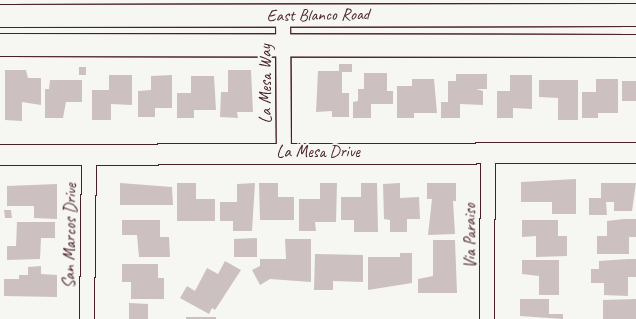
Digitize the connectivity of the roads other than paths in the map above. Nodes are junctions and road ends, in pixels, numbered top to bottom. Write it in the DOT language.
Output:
graph roads {
  1 [pos="636,15"];
  2 [pos="0,16"];
  3 [pos="283,16"];
  4 [pos="0,45"];
  5 [pos="285,46"];
  6 [pos="636,46"];
  7 [pos="284,152"];
  8 [pos="89,153"];
  9 [pos="488,153"];
  10 [pos="636,153"];
  11 [pos="0,155"];
  12 [pos="87,319"];
  13 [pos="487,319"];
  1 -- 3 [label="highway, East Blanco Road"];
  2 -- 3 [label="highway, East Blanco Road"];
  3 -- 5 [label="street, La Mesa Way"];
  4 -- 5 [label="highway, East Blanco Road"];
  5 -- 6 [label="highway, East Blanco Road"];
  5 -- 7 [label="street, La Mesa Way"];
  7 -- 8 [label="street, La Mesa Drive"];
  7 -- 9 [label="street, La Mesa Drive"];
  8 -- 11 [label="street, La Mesa Drive"];
  8 -- 12 [label="street, San Marcos Drive"];
  9 -- 10 [label="street, La Mesa Drive"];
  9 -- 13 [label="street, Via Paraiso"];
}
